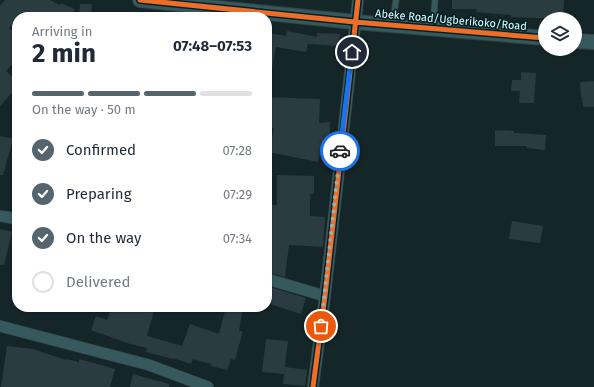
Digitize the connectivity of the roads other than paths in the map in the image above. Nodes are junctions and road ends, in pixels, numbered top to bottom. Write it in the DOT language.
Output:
graph roads {
  1 [pos="140,0"];
  2 [pos="358,0"];
  3 [pos="396,0"];
  4 [pos="435,0"];
  5 [pos="257,12"];
  6 [pos="272,14"];
  7 [pos="355,22"];
  8 [pos="393,25"];
  9 [pos="433,28"];
  10 [pos="538,37"];
  11 [pos="582,41"];
  12 [pos="594,42"];
  13 [pos="0,216"];
  14 [pos="12,218"];
  15 [pos="272,280"];
  16 [pos="325,296"];
  17 [pos="0,326"];
  18 [pos="208,387"];
  19 [pos="313,387"];
  1 -- 5 [label="street, Abeke Road/Ugberikoko/Road"];
  2 -- 7 [label="street"];
  3 -- 8 [label="lane"];
  4 -- 9 [label="lane"];
  6 -- 7 [label="street, Abeke Road/Ugberikoko/Road"];
  7 -- 8 [label="street, Abeke Road/Ugberikoko/Road"];
  7 -- 16 [label="street"];
  8 -- 9 [label="street, Abeke Road/Ugberikoko/Road"];
  9 -- 10 [label="street, Abeke Road/Ugberikoko/Road"];
  11 -- 12 [label="street"];
  13 -- 14 [label="street"];
  15 -- 16 [label="street"];
  16 -- 19 [label="street"];
  17 -- 18 [label="street"];
}
